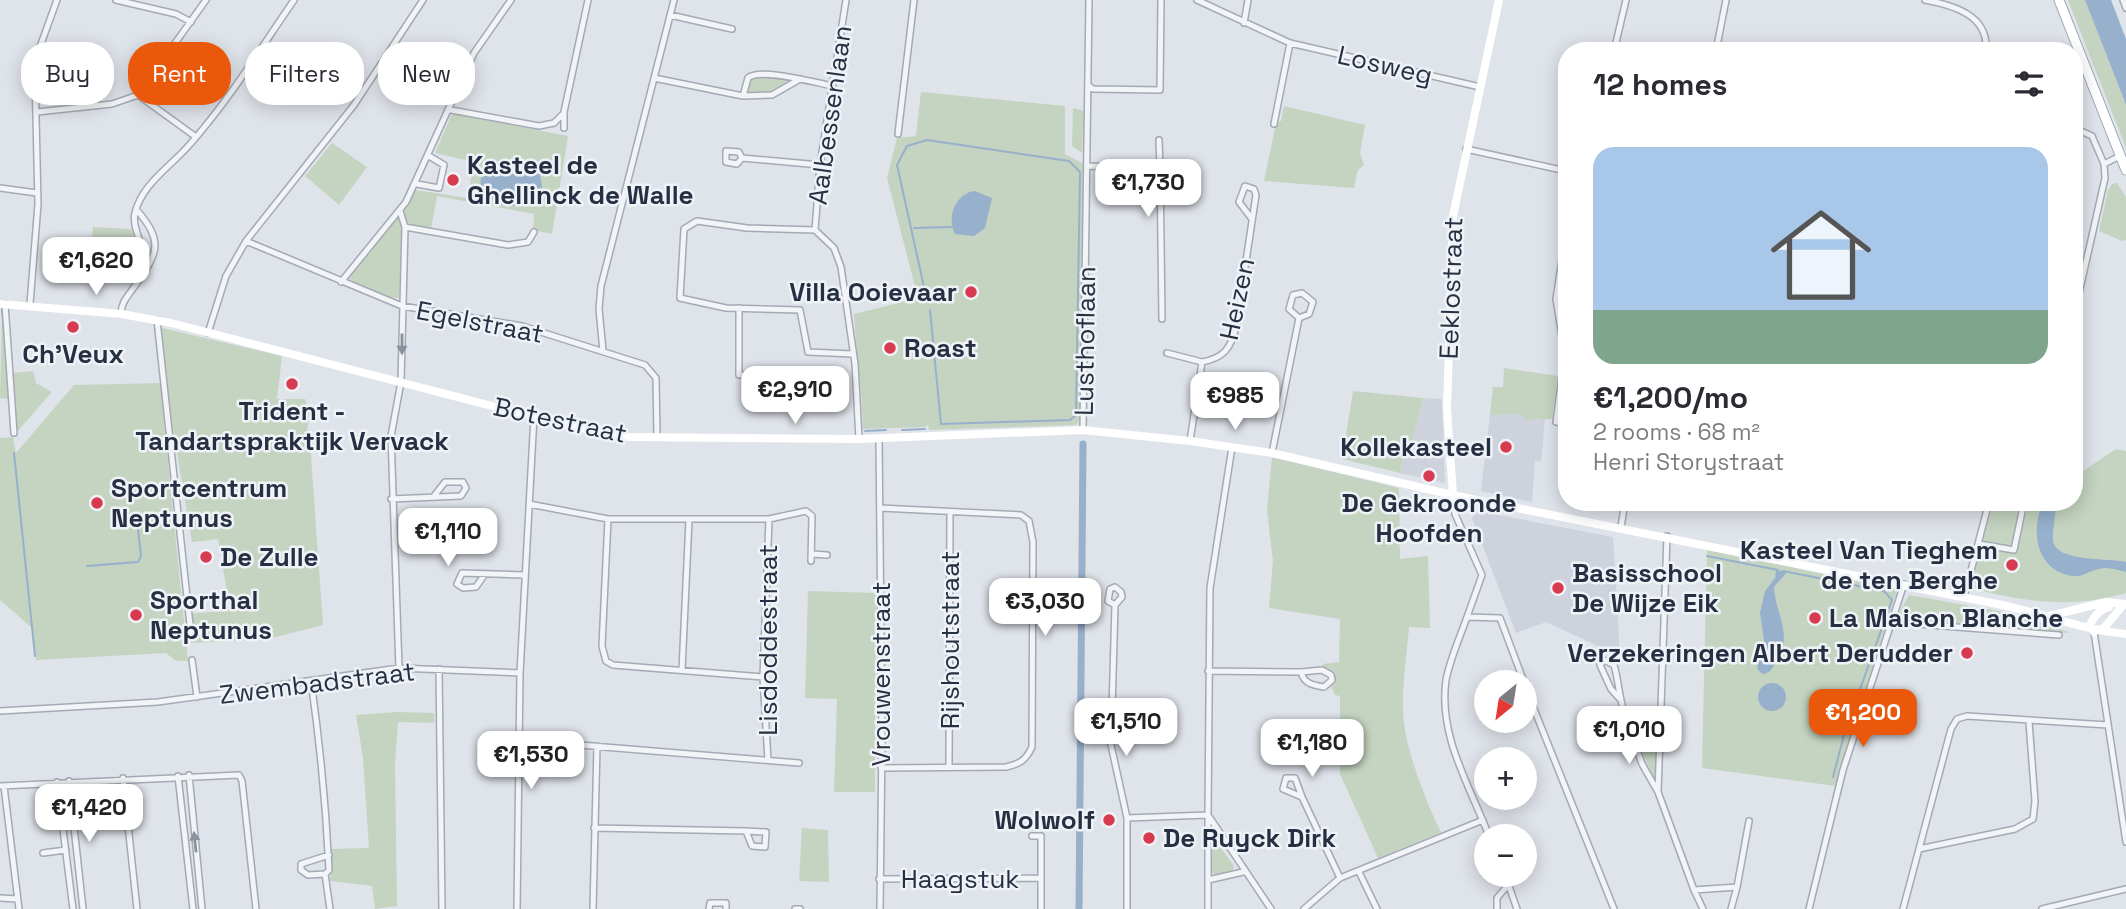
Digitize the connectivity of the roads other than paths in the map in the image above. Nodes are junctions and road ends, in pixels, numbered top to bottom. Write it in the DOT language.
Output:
graph roads {
  1 [pos="57,0"];
  2 [pos="116,0"];
  3 [pos="206,0"];
  4 [pos="294,0"];
  5 [pos="423,0"];
  6 [pos="511,0"];
  7 [pos="587,0"];
  8 [pos="674,0"];
  9 [pos="846,0"];
  10 [pos="914,0"];
  11 [pos="1088,0"];
  12 [pos="1161,0"];
  13 [pos="1197,0"];
  14 [pos="1248,0"];
  15 [pos="1499,0"];
  16 [pos="1626,0"];
  17 [pos="1726,0"];
  18 [pos="1926,0"];
  19 [pos="2059,0"];
  20 [pos="2123,0"];
  21 [pos="2126,8"];
  22 [pos="670,15"];
  23 [pos="191,22"];
  24 [pos="1244,23"];
  25 [pos="732,29"];
  26 [pos="176,42"];
  27 [pos="1616,42"];
  28 [pos="1718,42"];
  29 [pos="1984,42"];
  30 [pos="2075,42"];
  31 [pos="1290,43"];
  32 [pos="2083,61"];
  33 [pos="654,78"];
  34 [pos="800,79"];
  35 [pos="833,86"];
  36 [pos="1089,86"];
  37 [pos="1480,87"];
  38 [pos="743,96"];
  39 [pos="128,98"];
  40 [pos="152,105"];
  41 [pos="451,110"];
  42 [pos="37,112"];
  43 [pos="564,112"];
  44 [pos="1274,124"];
  45 [pos="564,128"];
  46 [pos="2083,132"];
  47 [pos="898,134"];
  48 [pos="196,137"];
  49 [pos="1159,140"];
  50 [pos="1466,149"];
  51 [pos="429,156"];
  52 [pos="2120,156"];
  53 [pos="742,158"];
  54 [pos="2104,164"];
  55 [pos="820,165"];
  56 [pos="1088,166"];
  57 [pos="1160,167"];
  58 [pos="1558,169"];
  59 [pos="2126,170"];
  60 [pos="416,184"];
  61 [pos="0,188"];
  62 [pos="37,193"];
  63 [pos="136,209"];
  64 [pos="400,211"];
  65 [pos="1252,219"];
  66 [pos="405,227"];
  67 [pos="816,230"];
  68 [pos="534,232"];
  69 [pos="246,241"];
  70 [pos="146,270"];
  71 [pos="2083,273"];
  72 [pos="341,282"];
  73 [pos="1558,286"];
  74 [pos="2,304"];
  75 [pos="30,304"];
  76 [pos="402,306"];
  77 [pos="739,308"];
  78 [pos="121,314"];
  79 [pos="1299,318"];
  80 [pos="1161,319"];
  81 [pos="157,320"];
  82 [pos="1558,321"];
  83 [pos="208,333"];
  84 [pos="603,351"];
  85 [pos="1167,352"];
  86 [pos="852,354"];
  87 [pos="1202,362"];
  88 [pos="731,374"];
  89 [pos="738,374"];
  90 [pos="766,375"];
  91 [pos="401,382"];
  92 [pos="534,416"];
  93 [pos="1083,430"];
  94 [pos="14,433"];
  95 [pos="657,437"];
  96 [pos="879,438"];
  97 [pos="859,439"];
  98 [pos="1190,441"];
  99 [pos="1232,446"];
  100 [pos="1272,453"];
  101 [pos="1453,495"];
  102 [pos="434,496"];
  103 [pos="391,499"];
  104 [pos="529,504"];
  105 [pos="880,508"];
  106 [pos="1624,511"];
  107 [pos="1987,511"];
  108 [pos="2022,511"];
  109 [pos="950,512"];
  110 [pos="608,519"];
  111 [pos="769,519"];
  112 [pos="689,520"];
  113 [pos="1621,527"];
  114 [pos="1667,536"];
  115 [pos="1979,544"];
  116 [pos="827,555"];
  117 [pos="485,574"];
  118 [pos="524,575"];
  119 [pos="1904,584"];
  120 [pos="1964,597"];
  121 [pos="2125,603"];
  122 [pos="1115,605"];
  123 [pos="2049,616"];
  124 [pos="1466,617"];
  125 [pos="1891,622"];
  126 [pos="2094,632"];
  127 [pos="191,634"];
  128 [pos="2126,634"];
  129 [pos="2059,635"];
  130 [pos="192,660"];
  131 [pos="399,668"];
  132 [pos="439,669"];
  133 [pos="681,670"];
  134 [pos="1519,670"];
  135 [pos="1208,671"];
  136 [pos="1301,672"];
  137 [pos="520,673"];
  138 [pos="763,677"];
  139 [pos="311,681"];
  140 [pos="197,698"];
  141 [pos="1620,699"];
  142 [pos="0,711"];
  143 [pos="1537,716"];
  144 [pos="2029,722"];
  145 [pos="1628,724"];
  146 [pos="2108,725"];
  147 [pos="1661,726"];
  148 [pos="519,740"];
  149 [pos="597,746"];
  150 [pos="768,760"];
  151 [pos="799,762"];
  152 [pos="949,767"];
  153 [pos="881,768"];
  154 [pos="189,775"];
  155 [pos="178,776"];
  156 [pos="123,778"];
  157 [pos="69,781"];
  158 [pos="57,782"];
  159 [pos="2,786"];
  160 [pos="1658,792"];
  161 [pos="1302,797"];
  162 [pos="1208,815"];
  163 [pos="1127,818"];
  164 [pos="1483,820"];
  165 [pos="1749,821"];
  166 [pos="1484,824"];
  167 [pos="594,828"];
  168 [pos="746,831"];
  169 [pos="1032,836"];
  170 [pos="2126,842"];
  171 [pos="1919,849"];
  172 [pos="66,850"];
  173 [pos="43,853"];
  174 [pos="329,855"];
  175 [pos="1243,872"];
  176 [pos="1359,872"];
  177 [pos="325,874"];
  178 [pos="1041,878"];
  179 [pos="1340,878"];
  180 [pos="879,879"];
  181 [pos="1208,880"];
  182 [pos="1506,887"];
  183 [pos="1509,887"];
  184 [pos="1737,887"];
  185 [pos="2126,889"];
  186 [pos="1694,890"];
  187 [pos="0,898"];
  188 [pos="18,899"];
  189 [pos="19,909"];
  190 [pos="73,909"];
  191 [pos="83,909"];
  192 [pos="138,909"];
  193 [pos="193,909"];
  194 [pos="202,909"];
  195 [pos="256,909"];
  196 [pos="330,909"];
  197 [pos="442,909"];
  198 [pos="517,909"];
  199 [pos="593,909"];
  200 [pos="709,909"];
  201 [pos="726,909"];
  202 [pos="880,909"];
  203 [pos="1041,909"];
  204 [pos="1127,909"];
  205 [pos="1208,909"];
  206 [pos="1271,909"];
  207 [pos="1304,909"];
  208 [pos="1377,909"];
  209 [pos="1497,909"];
  210 [pos="1517,909"];
  211 [pos="1614,909"];
  212 [pos="1703,909"];
  213 [pos="1731,909"];
  214 [pos="1808,909"];
  215 [pos="1903,909"];
  216 [pos="2042,909"];
  1 -- 42 [label="street"];
  2 -- 23 [label="street"];
  3 -- 23 [label="street"];
  4 -- 48 [label="street"];
  5 -- 69 [label="street"];
  6 -- 41 [label="street"];
  7 -- 43 [label="street"];
  8 -- 22 [label="street"];
  9 -- 35 [label="street, Aalbessenlaan"];
  10 -- 47 [label="street"];
  11 -- 36 [label="street, Lusthoflaan"];
  12 -- 36 [label="street"];
  13 -- 24 [label="street, Losweg"];
  14 -- 24 [label="street"];
  15 -- 37 [label="street, Eeklostraat"];
  16 -- 27 [label="street"];
  17 -- 28 [label="street"];
  18 -- 29 [label="street"];
  19 -- 30 [label="main road"];
  20 -- 21 [label="street"];
  22 -- 25 [label="street"];
  22 -- 33 [label="street"];
  23 -- 26 [label="street"];
  24 -- 31 [label="street, Losweg"];
  31 -- 37 [label="street, Losweg"];
  31 -- 44 [label="street"];
  32 -- 52 [label="main road"];
  33 -- 38 [label="street"];
  33 -- 84 [label="street"];
  34 -- 35 [label="street"];
  34 -- 38 [label="street"];
  34 -- 38 [label="street"];
  35 -- 55 [label="street, Aalbessenlaan"];
  36 -- 56 [label="street, Lusthoflaan"];
  37 -- 50 [label="street, Eeklostraat"];
  39 -- 42 [label="street"];
  40 -- 48 [label="street"];
  41 -- 43 [label="street"];
  41 -- 51 [label="street"];
  42 -- 62 [label="street"];
  43 -- 45 [label="street"];
  46 -- 54 [label="street"];
  48 -- 63 [label="street"];
  49 -- 57 [label="street"];
  50 -- 58 [label="street"];
  50 -- 101 [label="street, Eeklostraat"];
  51 -- 60 [label="street"];
  51 -- 60 [label="street"];
  52 -- 54 [label="street"];
  52 -- 59 [label="main road"];
  53 -- 55 [label="street"];
  54 -- 71 [label="street"];
  55 -- 67 [label="street, Aalbessenlaan"];
  56 -- 57 [label="street"];
  56 -- 93 [label="street, Lusthoflaan"];
  57 -- 80 [label="street"];
  60 -- 64 [label="street"];
  61 -- 62 [label="street"];
  62 -- 75 [label="street"];
  63 -- 70 [label="street"];
  63 -- 70 [label="street"];
  64 -- 66 [label="street"];
  64 -- 72 [label="street"];
  65 -- 65 [label="street, Heizen"];
  65 -- 87 [label="street, Heizen"];
  66 -- 68 [label="street"];
  66 -- 76 [label="street"];
  67 -- 77 [label="street"];
  67 -- 86 [label="street"];
  69 -- 72 [label="street, Egelstraat"];
  69 -- 83 [label="street"];
  70 -- 78 [label="street"];
  72 -- 76 [label="street, Egelstraat"];
  73 -- 82 [label="street"];
  74 -- 75 [label="street, Botestraat"];
  74 -- 94 [label="street"];
  75 -- 78 [label="street, Botestraat"];
  76 -- 84 [label="street, Egelstraat"];
  76 -- 91 [label="street, one-way"];
  77 -- 86 [label="street"];
  77 -- 89 [label="street"];
  78 -- 81 [label="street, Botestraat"];
  79 -- 79 [label="street"];
  79 -- 100 [label="street"];
  81 -- 83 [label="street, Botestraat"];
  81 -- 127 [label="street"];
  83 -- 91 [label="street, Botestraat"];
  84 -- 95 [label="street, Egelstraat"];
  85 -- 87 [label="street, Heizen"];
  86 -- 97 [label="street"];
  87 -- 98 [label="street, Heizen"];
  88 -- 89 [label="street"];
  89 -- 90 [label="street"];
  91 -- 92 [label="street, Botestraat"];
  91 -- 103 [label="street"];
  92 -- 95 [label="street, Botestraat"];
  92 -- 104 [label="street"];
  93 -- 96 [label="street, Botestraat"];
  93 -- 98 [label="street, Botestraat"];
  95 -- 97 [label="street, Botestraat"];
  96 -- 97 [label="street, Botestraat"];
  96 -- 105 [label="street, Vrouwenstraat"];
  98 -- 99 [label="street, Botestraat"];
  99 -- 100 [label="street, Botestraat"];
  99 -- 135 [label="street"];
  100 -- 101 [label="street, Botestraat"];
  101 -- 113 [label="street, Botestraat"];
  101 -- 124 [label="street, Eeklostraat"];
  102 -- 102 [label="street"];
  102 -- 103 [label="street"];
  103 -- 131 [label="street"];
  104 -- 110 [label="street"];
  104 -- 118 [label="street"];
  105 -- 109 [label="street"];
  105 -- 153 [label="street, Vrouwenstraat"];
  106 -- 113 [label="street"];
  107 -- 115 [label="street"];
  108 -- 115 [label="street"];
  109 -- 152 [label="street, Rijshoutstraat"];
  109 -- 152 [label="street"];
  110 -- 112 [label="street"];
  110 -- 133 [label="street"];
  111 -- 112 [label="street"];
  111 -- 116 [label="street"];
  111 -- 138 [label="street, Lisdoddestraat"];
  112 -- 133 [label="street"];
  113 -- 114 [label="street, Botestraat"];
  114 -- 119 [label="street, Botestraat"];
  114 -- 147 [label="street"];
  115 -- 120 [label="street"];
  117 -- 117 [label="street"];
  117 -- 118 [label="street"];
  118 -- 137 [label="street"];
  119 -- 120 [label="street, Botestraat"];
  119 -- 125 [label="street"];
  120 -- 123 [label="street, Botestraat"];
  121 -- 123 [label="street"];
  121 -- 126 [label="street"];
  121 -- 126 [label="street"];
  122 -- 163 [label="street"];
  123 -- 126 [label="street, Botestraat"];
  124 -- 134 [label="street"];
  124 -- 164 [label="street"];
  125 -- 129 [label="street"];
  125 -- 214 [label="street"];
  126 -- 128 [label="street, Botestraat"];
  126 -- 146 [label="street"];
  130 -- 140 [label="street, Zwembadstraat"];
  131 -- 132 [label="street, Zwembadstraat"];
  131 -- 139 [label="street, Zwembadstraat"];
  132 -- 137 [label="street, Zwembadstraat"];
  132 -- 197 [label="street"];
  133 -- 138 [label="street"];
  135 -- 136 [label="street"];
  135 -- 162 [label="street"];
  136 -- 136 [label="street"];
  137 -- 148 [label="street"];
  138 -- 150 [label="street, Lisdoddestraat"];
  139 -- 140 [label="street, Zwembadstraat"];
  139 -- 174 [label="street"];
  140 -- 142 [label="street, Zwembadstraat"];
  141 -- 141 [label="street"];
  141 -- 145 [label="street"];
  143 -- 211 [label="street"];
  144 -- 146 [label="street"];
  144 -- 171 [label="street"];
  144 -- 171 [label="street"];
  145 -- 147 [label="street"];
  145 -- 160 [label="street"];
  146 -- 170 [label="street"];
  147 -- 160 [label="street"];
  148 -- 149 [label="street"];
  148 -- 198 [label="street"];
  149 -- 150 [label="street"];
  149 -- 167 [label="street"];
  150 -- 151 [label="street"];
  152 -- 153 [label="street"];
  153 -- 180 [label="street, Vrouwenstraat"];
  154 -- 155 [label="street"];
  194 -- 154 [label="street, one-way"];
  154 -- 195 [label="street"];
  155 -- 156 [label="street"];
  155 -- 193 [label="street"];
  156 -- 157 [label="street"];
  156 -- 192 [label="street"];
  157 -- 158 [label="street"];
  157 -- 191 [label="street"];
  158 -- 159 [label="street"];
  158 -- 172 [label="street"];
  159 -- 188 [label="street"];
  160 -- 186 [label="street"];
  161 -- 179 [label="street"];
  162 -- 163 [label="street"];
  162 -- 175 [label="street"];
  162 -- 181 [label="street"];
  163 -- 204 [label="street"];
  164 -- 166 [label="street"];
  164 -- 176 [label="street"];
  165 -- 184 [label="street"];
  167 -- 168 [label="street"];
  167 -- 199 [label="street"];
  169 -- 178 [label="street, Haagstuk"];
  171 -- 215 [label="street"];
  172 -- 173 [label="street"];
  172 -- 190 [label="street"];
  174 -- 177 [label="street"];
  174 -- 177 [label="street"];
  175 -- 181 [label="street"];
  175 -- 206 [label="street"];
  176 -- 179 [label="street"];
  176 -- 208 [label="street"];
  177 -- 196 [label="street"];
  178 -- 180 [label="street, Haagstuk"];
  178 -- 203 [label="street, Haagstuk"];
  179 -- 207 [label="street"];
  180 -- 202 [label="street, Vrouwenstraat"];
  181 -- 205 [label="street"];
  182 -- 209 [label="street"];
  183 -- 210 [label="street"];
  184 -- 186 [label="street"];
  184 -- 213 [label="street"];
  185 -- 216 [label="street"];
  186 -- 212 [label="street"];
  187 -- 188 [label="street"];
  188 -- 189 [label="street"];
  200 -- 201 [label="street"];
}
